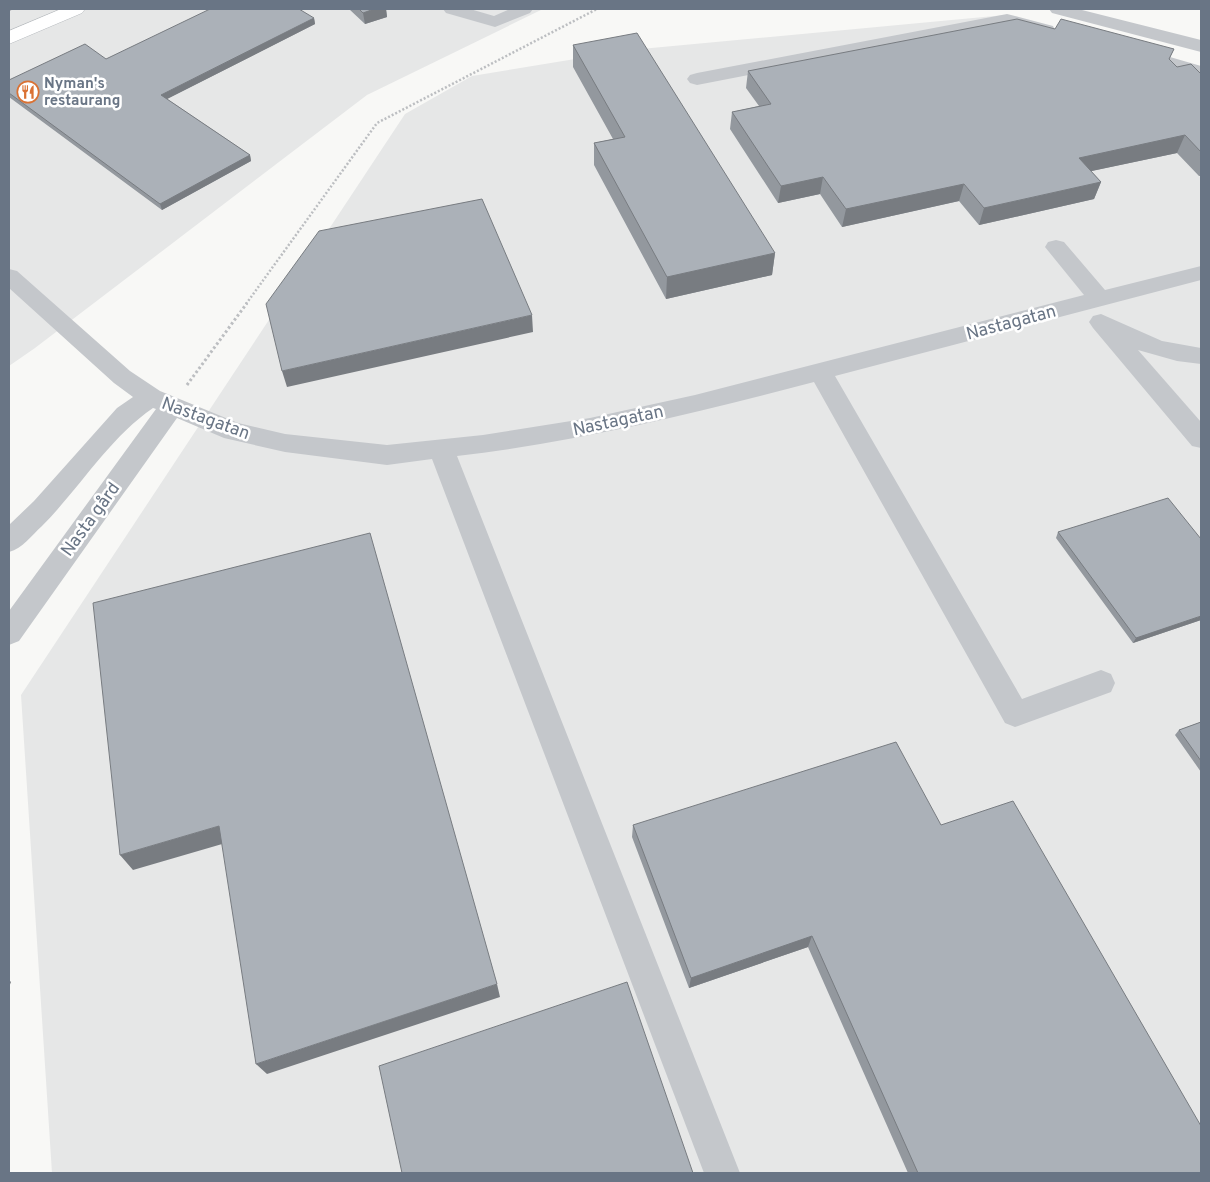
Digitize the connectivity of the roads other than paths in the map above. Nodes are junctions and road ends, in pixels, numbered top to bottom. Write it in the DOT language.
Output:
graph roads {
  1 [pos="38,9"];
  2 [pos="76,9"];
  3 [pos="452,9"];
  4 [pos="524,9"];
  5 [pos="1058,9"];
  6 [pos="9,20"];
  7 [pos="1064,34"];
  8 [pos="9,38"];
  9 [pos="1201,46"];
  10 [pos="1120,50"];
  11 [pos="1201,74"];
  12 [pos="697,79"];
  13 [pos="1056,247"];
  14 [pos="1201,273"];
  15 [pos="9,276"];
  16 [pos="1091,301"];
  17 [pos="1101,322"];
  18 [pos="1201,356"];
  19 [pos="820,371"];
  20 [pos="161,401"];
  21 [pos="1201,439"];
  22 [pos="440,450"];
  23 [pos="9,541"];
  24 [pos="9,633"];
  25 [pos="1101,683"];
  26 [pos="722,1173"];
  1 -- 6 [label="main road"];
  2 -- 8 [label="main road"];
  3 -- 4 [label="street"];
  5 -- 9 [label="street"];
  7 -- 12 [label="street"];
  10 -- 11 [label="street"];
  13 -- 16 [label="street"];
  14 -- 16 [label="street, Nastagatan"];
  15 -- 20 [label="street, Nastagatan"];
  16 -- 17 [label="street"];
  16 -- 19 [label="street, Nastagatan"];
  17 -- 18 [label="street"];
  17 -- 21 [label="street"];
  19 -- 22 [label="street, Nastagatan"];
  19 -- 25 [label="street"];
  20 -- 22 [label="street, Nastagatan"];
  20 -- 23 [label="street, Nastagatan"];
  20 -- 24 [label="street, Nasta gård"];
  22 -- 26 [label="street"];
}
